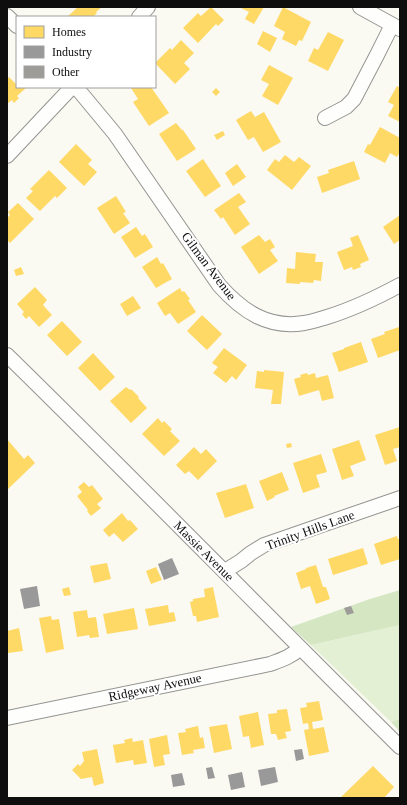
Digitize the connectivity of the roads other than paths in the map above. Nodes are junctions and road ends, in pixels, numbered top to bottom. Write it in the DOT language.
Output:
graph roads {
  1 [pos="148,7"];
  2 [pos="360,7"];
  3 [pos="7,16"];
  4 [pos="140,16"];
  5 [pos="16,25"];
  6 [pos="396,27"];
  7 [pos="71,88"];
  8 [pos="77,88"];
  9 [pos="326,118"];
  10 [pos="7,156"];
  11 [pos="400,285"];
  12 [pos="7,354"];
  13 [pos="400,498"];
  14 [pos="225,571"];
  15 [pos="300,648"];
  16 [pos="7,718"];
  17 [pos="400,747"];
  1 -- 4 [label="street"];
  2 -- 6 [label="street"];
  3 -- 5 [label="street"];
  6 -- 9 [label="street"];
  7 -- 10 [label="street"];
  8 -- 11 [label="street, Gilman Avenue"];
  12 -- 14 [label="street, Massie Avenue"];
  13 -- 14 [label="street, Trinity Hills Lane"];
  14 -- 15 [label="street, Massie Avenue"];
  15 -- 16 [label="street, Ridgeway Avenue"];
  15 -- 17 [label="street, Massie Avenue"];
}
